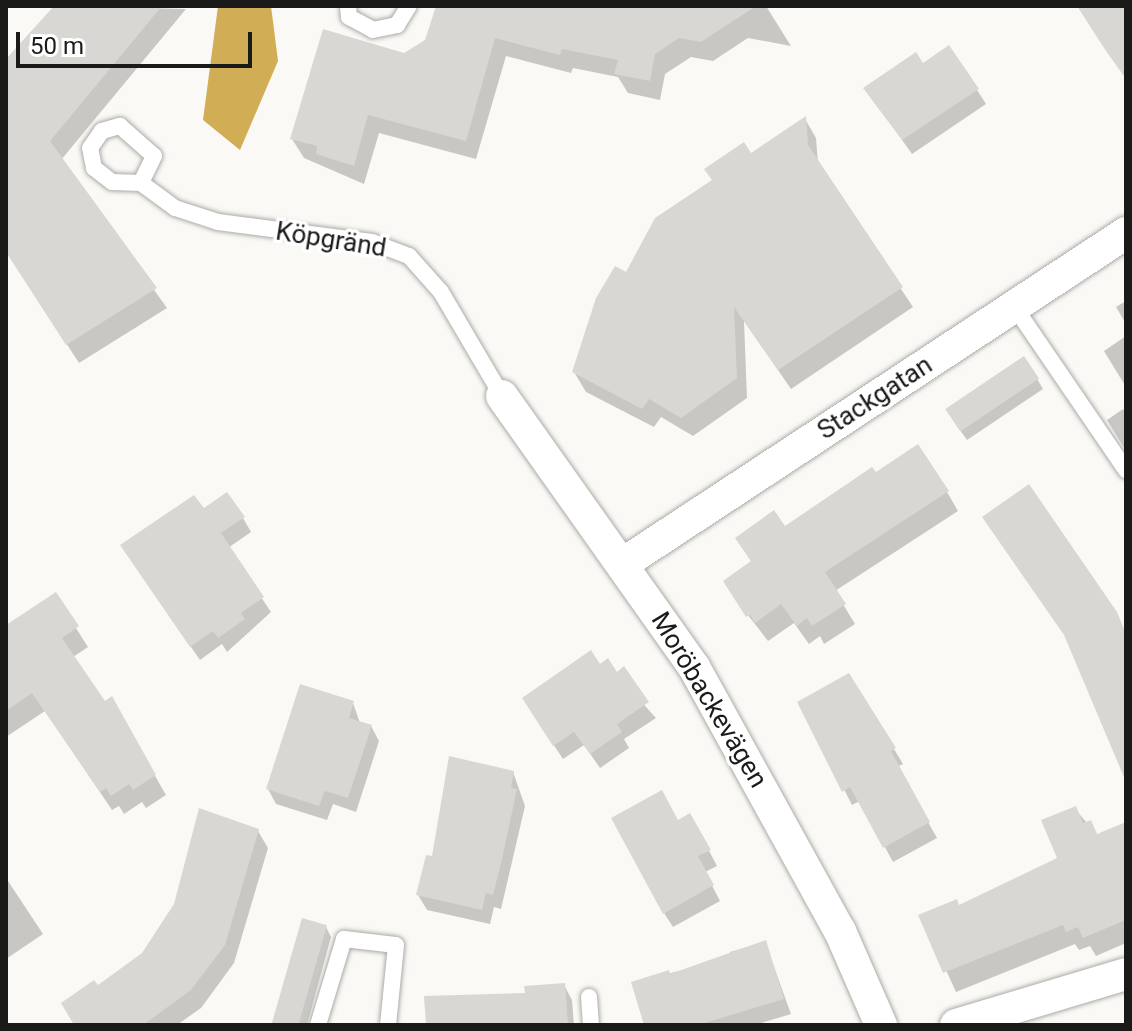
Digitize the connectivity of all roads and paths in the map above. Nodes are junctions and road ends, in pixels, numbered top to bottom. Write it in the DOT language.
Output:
graph roads {
  1 [pos="348,6"];
  2 [pos="409,6"];
  3 [pos="141,183"];
  4 [pos="1126,233"];
  5 [pos="1014,306"];
  6 [pos="502,396"];
  7 [pos="1126,470"];
  8 [pos="624,563"];
  9 [pos="1126,974"];
  10 [pos="589,997"];
  11 [pos="318,1025"];
  12 [pos="388,1025"];
  13 [pos="591,1025"];
  14 [pos="881,1025"];
  15 [pos="956,1025"];
  1 -- 2 [label="lane"];
  3 -- 6 [label="lane, Köpgränd"];
  4 -- 5 [label="street, Stackgatan"];
  5 -- 7 [label="lane"];
  5 -- 8 [label="street, Stackgatan"];
  6 -- 8 [label="street, Moröbackevägen"];
  8 -- 14 [label="street, Moröbackevägen"];
  9 -- 15 [label="street"];
  10 -- 13 [label="lane"];
  11 -- 12 [label="lane"];
}
